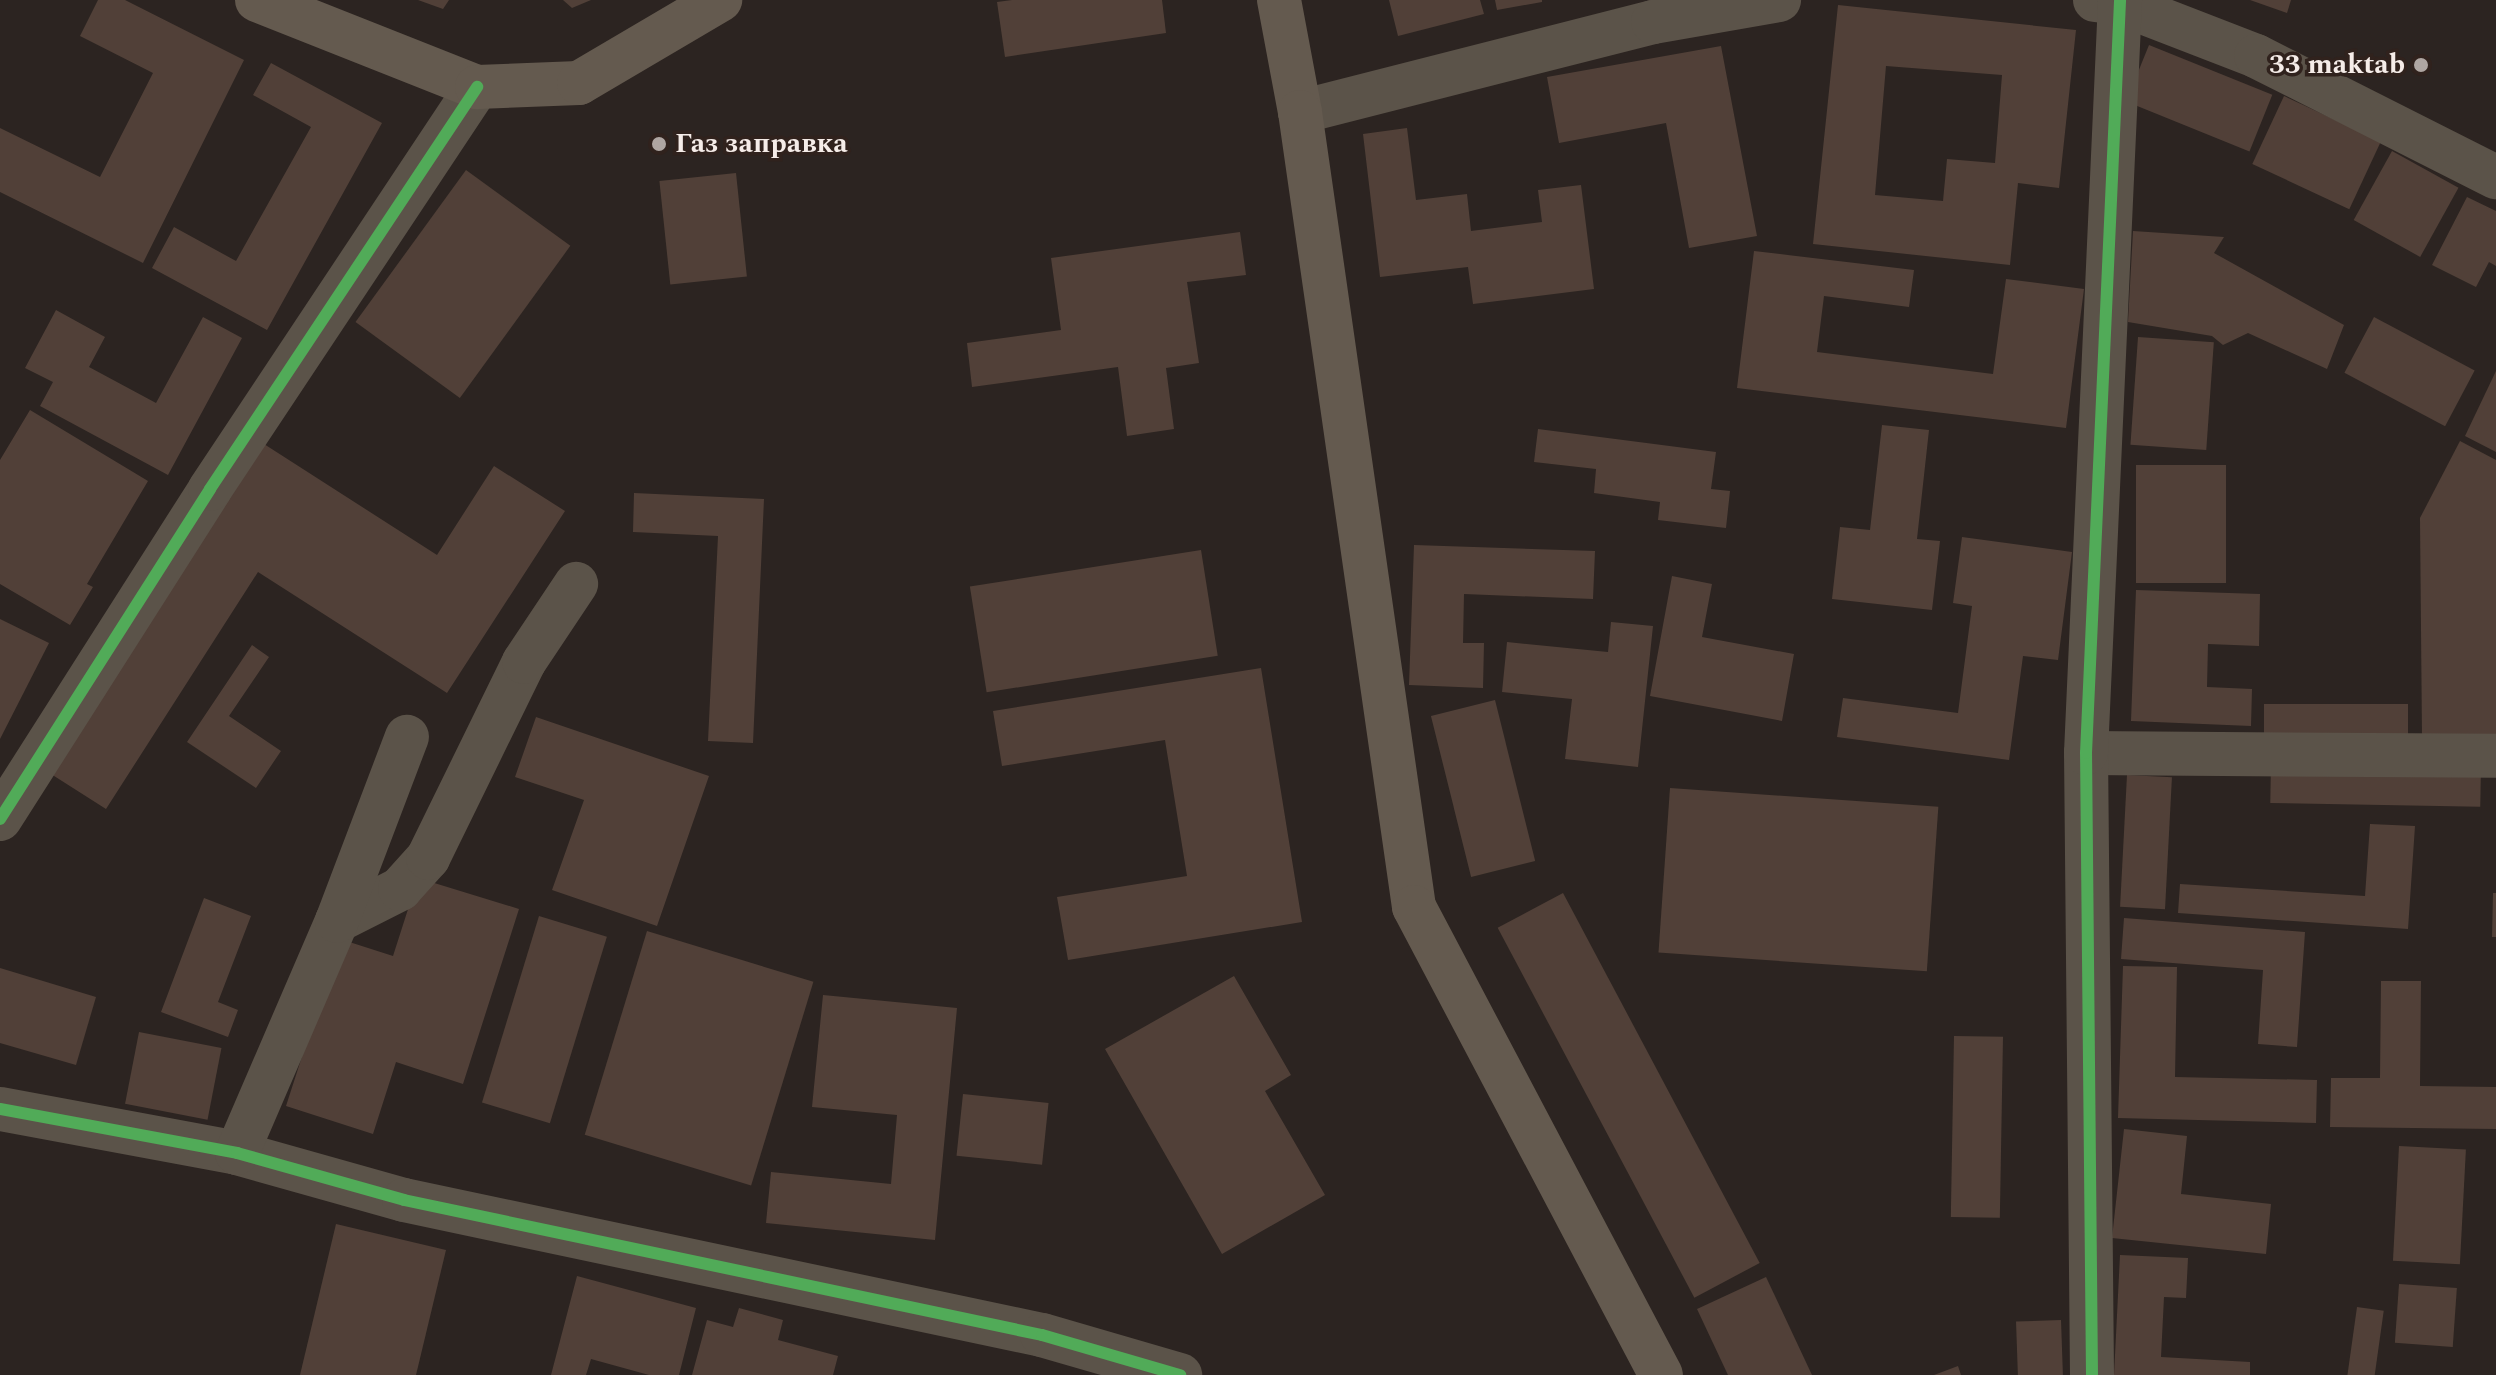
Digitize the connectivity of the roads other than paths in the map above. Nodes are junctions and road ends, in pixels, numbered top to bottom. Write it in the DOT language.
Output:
graph roads {
  1 [pos="257,0"];
  2 [pos="720,0"];
  3 [pos="1279,0"];
  4 [pos="1779,0"];
  5 [pos="2111,1"];
  6 [pos="1651,11"];
  7 [pos="477,87"];
  8 [pos="1300,112"];
  9 [pos="2496,177"];
  10 [pos="576,584"];
  11 [pos="407,737"];
  12 [pos="2086,753"];
  13 [pos="2496,756"];
  14 [pos="0,819"];
  15 [pos="337,921"];
  16 [pos="0,1109"];
  17 [pos="237,1153"];
  18 [pos="1049,1355"];
  19 [pos="1180,1375"];
  20 [pos="1661,1375"];
  21 [pos="2092,1375"];
  1 -- 7 [label="main road"];
  2 -- 7 [label="main road"];
  3 -- 8 [label="main road"];
  4 -- 6 [label="street"];
  5 -- 9 [label="street"];
  5 -- 12 [label="street"];
  6 -- 8 [label="street"];
  7 -- 14 [label="street"];
  8 -- 20 [label="main road"];
  10 -- 15 [label="street"];
  11 -- 15 [label="street"];
  12 -- 13 [label="street"];
  12 -- 21 [label="street"];
  15 -- 17 [label="street"];
  16 -- 17 [label="street"];
  17 -- 18 [label="street"];
  18 -- 19 [label="street"];
}
